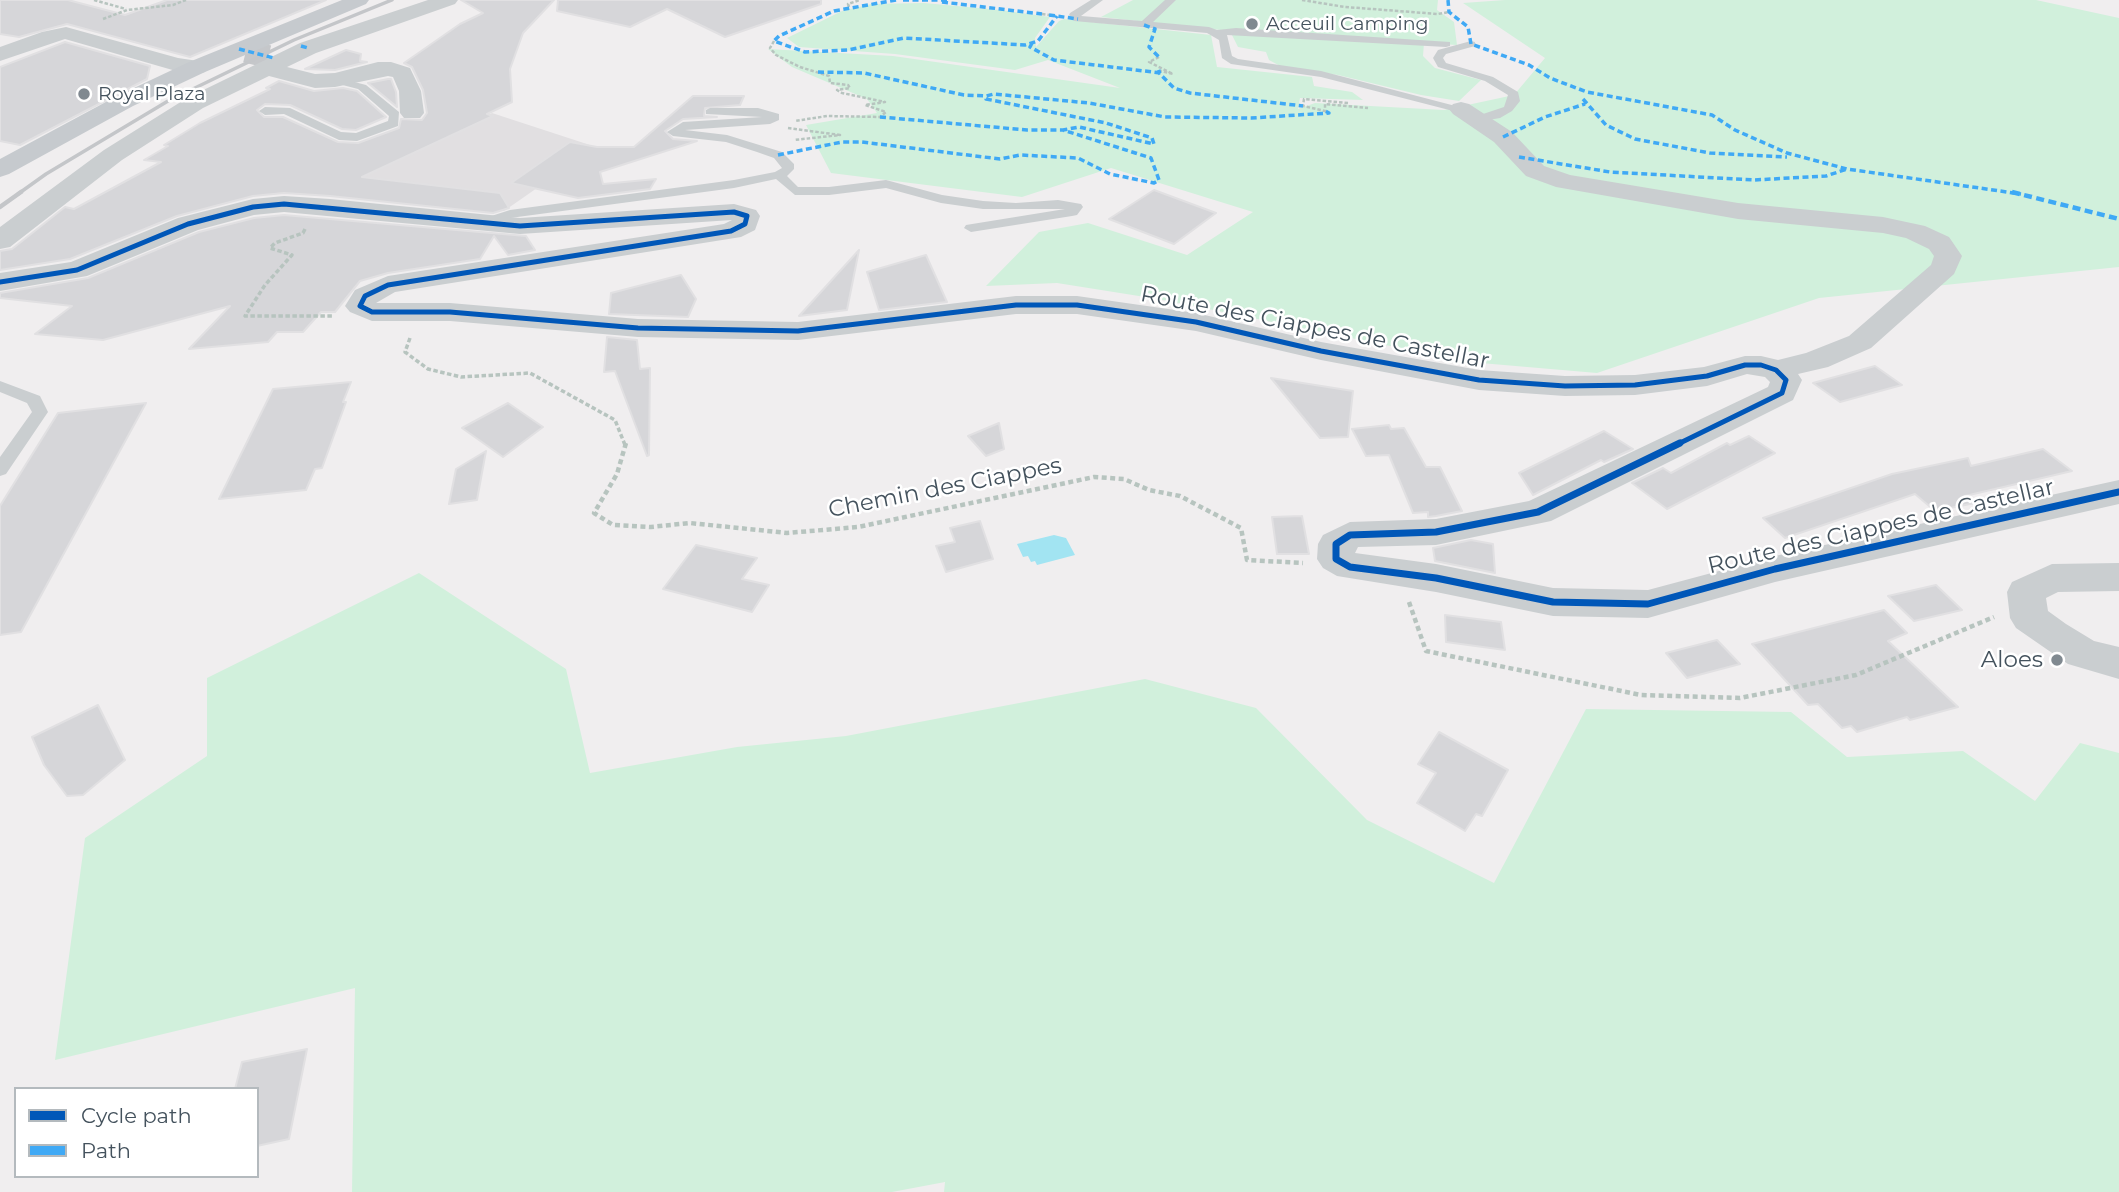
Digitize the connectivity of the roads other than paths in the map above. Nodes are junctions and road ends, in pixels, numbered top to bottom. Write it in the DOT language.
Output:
graph roads {
  1 [pos="447,0"];
  2 [pos="1098,0"];
  3 [pos="1171,0"];
  4 [pos="353,1"];
  5 [pos="1155,16"];
  6 [pos="1144,25"];
  7 [pos="1236,31"];
  8 [pos="1218,33"];
  9 [pos="1257,42"];
  10 [pos="1446,44"];
  11 [pos="1472,44"];
  12 [pos="0,54"];
  13 [pos="197,67"];
  14 [pos="1271,67"];
  15 [pos="266,68"];
  16 [pos="335,80"];
  17 [pos="265,111"];
  18 [pos="709,111"];
  19 [pos="412,113"];
  20 [pos="1469,113"];
  21 [pos="360,146"];
  22 [pos="0,169"];
  23 [pos="779,175"];
  24 [pos="486,220"];
  25 [pos="971,228"];
  26 [pos="0,241"];
  27 [pos="6,285"];
  28 [pos="1776,370"];
  29 [pos="0,386"];
  30 [pos="0,470"];
  31 [pos="2119,492"];
  32 [pos="2119,577"];
  33 [pos="2119,663"];
  1 -- 15 [label="street"];
  2 -- 6 [label="lane"];
  3 -- 5 [label="lane"];
  4 -- 13 [label="main road"];
  5 -- 6 [label="lane"];
  5 -- 7 [label="lane"];
  6 -- 8 [label="lane"];
  7 -- 8 [label="lane"];
  7 -- 9 [label="lane"];
  8 -- 14 [label="lane"];
  9 -- 10 [label="lane"];
  9 -- 14 [label="lane"];
  11 -- 20 [label="lane"];
  12 -- 13 [label="street"];
  13 -- 22 [label="main road"];
  14 -- 20 [label="lane"];
  15 -- 16 [label="street"];
  15 -- 26 [label="street"];
  16 -- 17 [label="lane"];
  16 -- 19 [label="street"];
  18 -- 23 [label="lane"];
  19 -- 21 [label="lane"];
  20 -- 28 [label="street"];
  23 -- 24 [label="lane"];
  23 -- 25 [label="lane"];
  24 -- 27 [label="street"];
  24 -- 28 [label="street, Route des Ciappes de Castellar"];
  28 -- 31 [label="street, Route des Ciappes de Castellar"];
  29 -- 30 [label="lane"];
  32 -- 33 [label="street"];
}
